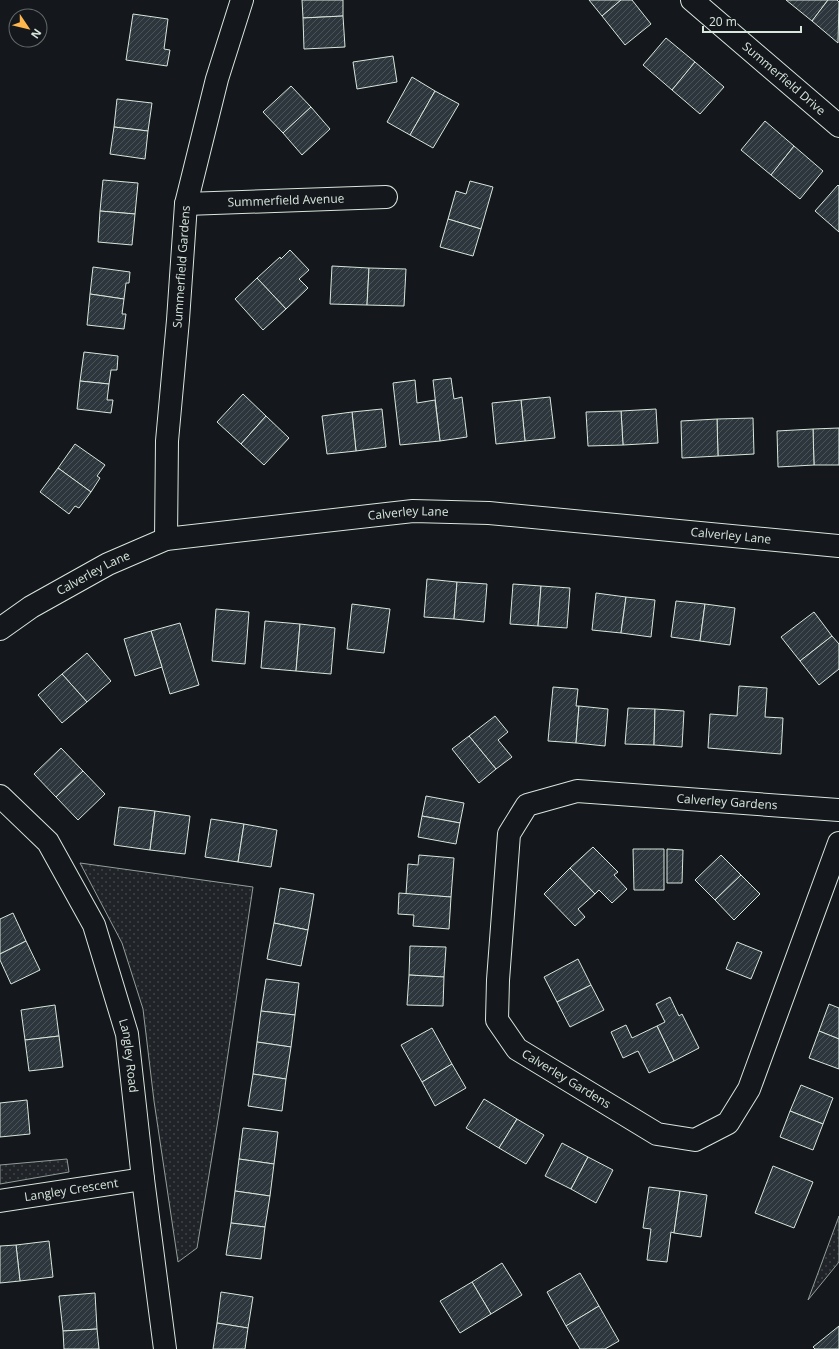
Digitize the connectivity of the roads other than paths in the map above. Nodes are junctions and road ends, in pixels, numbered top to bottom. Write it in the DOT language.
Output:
graph roads {
  1 [pos="242,0"];
  2 [pos="692,0"];
  3 [pos="839,126"];
  4 [pos="386,197"];
  5 [pos="186,204"];
  6 [pos="166,539"];
  7 [pos="839,546"];
  8 [pos="0,629"];
  9 [pos="0,796"];
  10 [pos="839,810"];
  11 [pos="839,843"];
  12 [pos="143,1179"];
  13 [pos="0,1201"];
  14 [pos="165,1349"];
  1 -- 5 [label="street, Summerfield Gardens"];
  2 -- 3 [label="street, Summerfield Drive"];
  4 -- 5 [label="street, Summerfield Avenue"];
  5 -- 6 [label="street, Summerfield Gardens"];
  6 -- 7 [label="street, Calverley Lane"];
  6 -- 8 [label="street, Calverley Lane"];
  9 -- 12 [label="street, Langley Road"];
  10 -- 11 [label="street, Calverley Gardens"];
  12 -- 13 [label="street, Langley Crescent"];
  12 -- 14 [label="street, Langley Road"];
}
